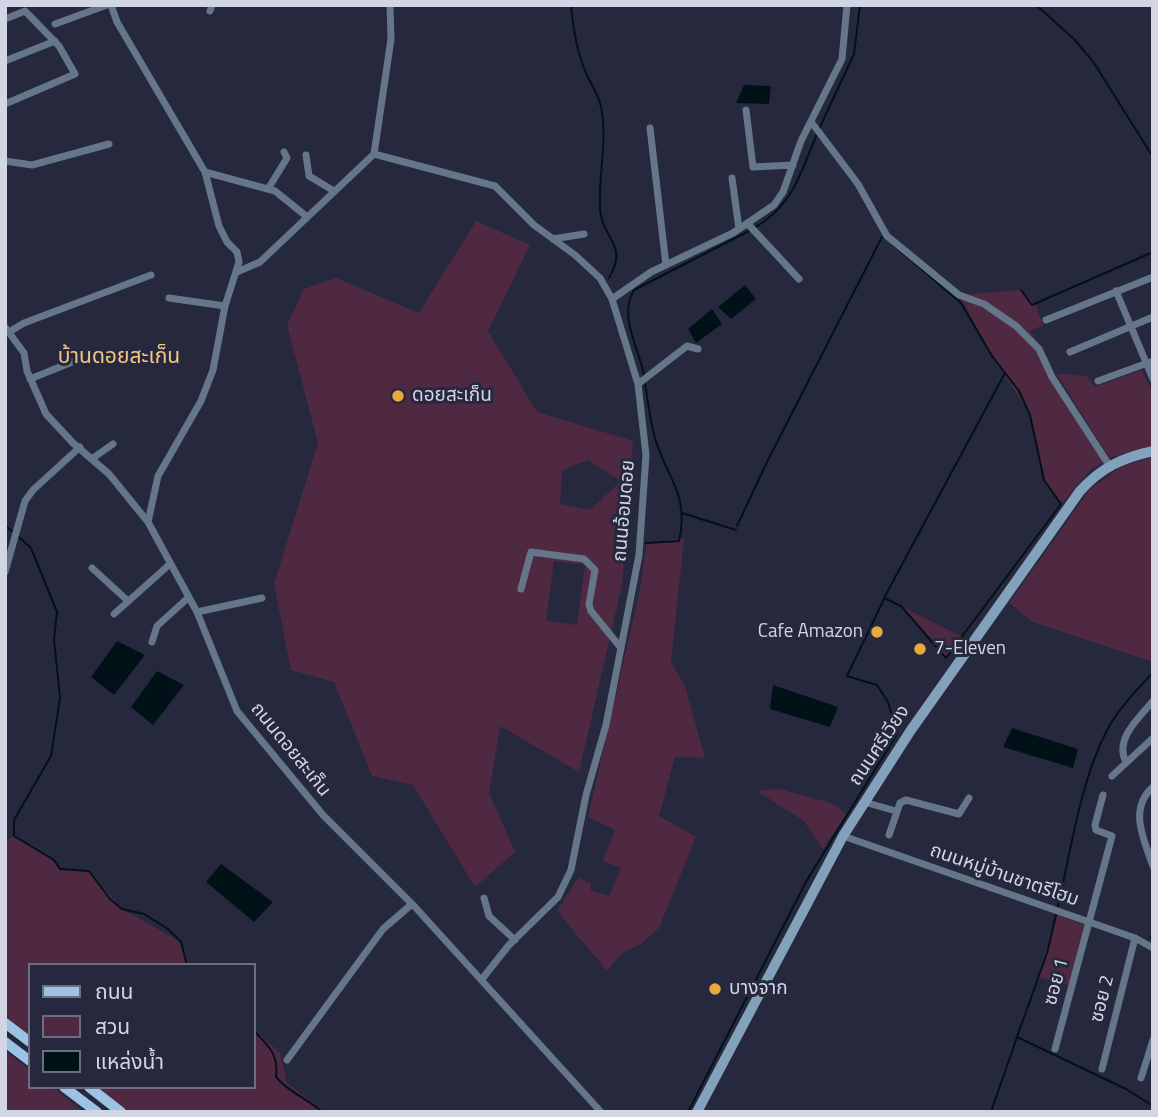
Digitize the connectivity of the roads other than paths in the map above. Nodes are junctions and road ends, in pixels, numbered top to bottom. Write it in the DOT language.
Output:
graph roads {
  1 [pos="109,5"];
  2 [pos="390,5"];
  3 [pos="847,5"];
  4 [pos="5,19"];
  5 [pos="55,24"];
  6 [pos="55,41"];
  7 [pos="5,61"];
  8 [pos="5,104"];
  9 [pos="746,110"];
  10 [pos="813,123"];
  11 [pos="650,128"];
  12 [pos="109,144"];
  13 [pos="284,152"];
  14 [pos="374,154"];
  15 [pos="306,155"];
  16 [pos="5,160"];
  17 [pos="793,165"];
  18 [pos="205,172"];
  19 [pos="732,178"];
  20 [pos="268,189"];
  21 [pos="334,191"];
  22 [pos="306,216"];
  23 [pos="747,223"];
  24 [pos="739,229"];
  25 [pos="584,234"];
  26 [pos="553,239"];
  27 [pos="666,264"];
  28 [pos="237,272"];
  29 [pos="151,275"];
  30 [pos="1153,276"];
  31 [pos="799,279"];
  32 [pos="1116,291"];
  33 [pos="169,298"];
  34 [pos="612,299"];
  35 [pos="225,306"];
  36 [pos="1153,317"];
  37 [pos="1045,320"];
  38 [pos="1131,326"];
  39 [pos="7,329"];
  40 [pos="698,349"];
  41 [pos="1070,352"];
  42 [pos="82,358"];
  43 [pos="1149,362"];
  44 [pos="30,379"];
  45 [pos="1153,379"];
  46 [pos="1098,381"];
  47 [pos="638,384"];
  48 [pos="113,444"];
  49 [pos="80,447"];
  50 [pos="1153,451"];
  51 [pos="93,458"];
  52 [pos="1109,465"];
  53 [pos="148,522"];
  54 [pos="170,564"];
  55 [pos="92,568"];
  56 [pos="5,572"];
  57 [pos="521,589"];
  58 [pos="189,597"];
  59 [pos="261,598"];
  60 [pos="128,601"];
  61 [pos="197,611"];
  62 [pos="114,614"];
  63 [pos="152,642"];
  64 [pos="621,648"];
  65 [pos="1153,701"];
  66 [pos="1153,738"];
  67 [pos="1126,762"];
  68 [pos="1112,776"];
  69 [pos="1153,786"];
  70 [pos="1103,795"];
  71 [pos="969,798"];
  72 [pos="864,802"];
  73 [pos="896,811"];
  74 [pos="889,835"];
  75 [pos="843,836"];
  76 [pos="1153,866"];
  77 [pos="484,898"];
  78 [pos="412,904"];
  79 [pos="1090,923"];
  80 [pos="1135,938"];
  81 [pos="515,940"];
  82 [pos="1153,948"];
  83 [pos="482,979"];
  84 [pos="5,1023"];
  85 [pos="28,1040"];
  86 [pos="1153,1040"];
  87 [pos="5,1042"];
  88 [pos="1055,1049"];
  89 [pos="28,1059"];
  90 [pos="287,1060"];
  91 [pos="1102,1069"];
  92 [pos="1141,1078"];
  93 [pos="67,1089"];
  94 [pos="92,1089"];
  95 [pos="97,1112"];
  96 [pos="121,1112"];
  97 [pos="601,1112"];
  98 [pos="697,1112"];
  1 -- 5 [label="street"];
  1 -- 18 [label="street"];
  2 -- 14 [label="street"];
  3 -- 10 [label="street"];
  4 -- 6 [label="street"];
  6 -- 7 [label="street"];
  6 -- 8 [label="street"];
  9 -- 17 [label="street"];
  10 -- 17 [label="street"];
  10 -- 52 [label="street"];
  11 -- 27 [label="street"];
  12 -- 16 [label="street"];
  13 -- 20 [label="street"];
  14 -- 21 [label="street"];
  14 -- 26 [label="street, ถนนอ้อมดอย"];
  15 -- 21 [label="street"];
  17 -- 23 [label="street"];
  18 -- 20 [label="street"];
  18 -- 28 [label="street"];
  19 -- 24 [label="street"];
  20 -- 22 [label="street"];
  21 -- 22 [label="street"];
  22 -- 28 [label="street"];
  23 -- 24 [label="street"];
  23 -- 31 [label="street"];
  24 -- 27 [label="street"];
  25 -- 26 [label="street"];
  26 -- 34 [label="street, ถนนอ้อมดอย"];
  27 -- 34 [label="street"];
  28 -- 35 [label="street"];
  29 -- 39 [label="street"];
  30 -- 32 [label="street"];
  32 -- 37 [label="street"];
  32 -- 38 [label="street"];
  33 -- 35 [label="street"];
  34 -- 47 [label="street, ถนนอ้อมดอย"];
  35 -- 53 [label="street"];
  36 -- 38 [label="street"];
  38 -- 41 [label="street"];
  38 -- 43 [label="street"];
  39 -- 44 [label="street, ถนนดอยสะเก็น"];
  40 -- 47 [label="street"];
  42 -- 44 [label="street"];
  43 -- 45 [label="street"];
  43 -- 46 [label="street"];
  44 -- 49 [label="street, ถนนดอยสะเก็น"];
  47 -- 64 [label="street, ถนนอ้อมดอย"];
  48 -- 51 [label="street"];
  49 -- 51 [label="street, ถนนดอยสะเก็น"];
  49 -- 56 [label="street"];
  50 -- 52 [label="main road, ถนนศรีเวียง"];
  51 -- 53 [label="street, ถนนดอยสะเก็น"];
  52 -- 72 [label="main road, ถนนศรีเวียง"];
  53 -- 54 [label="street, ถนนดอยสะเก็น"];
  54 -- 58 [label="street, ถนนดอยสะเก็น"];
  54 -- 60 [label="street"];
  55 -- 60 [label="street"];
  57 -- 64 [label="street"];
  58 -- 61 [label="street, ถนนดอยสะเก็น"];
  58 -- 63 [label="street"];
  59 -- 61 [label="street"];
  60 -- 62 [label="street"];
  61 -- 78 [label="street, ถนนดอยสะเก็น"];
  64 -- 81 [label="street, ถนนอ้อมดอย"];
  65 -- 67 [label="street"];
  66 -- 67 [label="street"];
  67 -- 68 [label="street"];
  69 -- 76 [label="street"];
  70 -- 79 [label="street, ซอย 1"];
  71 -- 73 [label="street"];
  72 -- 73 [label="street"];
  72 -- 75 [label="main road, ถนนศรีเวียง"];
  73 -- 74 [label="street"];
  75 -- 79 [label="street, ถนนหมู่บ้านชาตรีโฮม"];
  75 -- 98 [label="main road, ถนนศรีเวียง"];
  77 -- 81 [label="street"];
  78 -- 83 [label="street, ถนนดอยสะเก็น"];
  78 -- 90 [label="street"];
  79 -- 80 [label="street, ถนนหมู่บ้านชาตรีโฮม"];
  79 -- 88 [label="street, ซอย 1"];
  80 -- 82 [label="street, ถนนหมู่บ้านชาตรีโฮม"];
  80 -- 91 [label="street, ซอย 2"];
  81 -- 83 [label="street, ถนนอ้อมดอย"];
  83 -- 97 [label="street, ถนนดอยสะเก็น"];
  84 -- 85 [label="main road"];
  86 -- 92 [label="street"];
  87 -- 89 [label="main road"];
  93 -- 95 [label="main road"];
  94 -- 96 [label="main road"];
}
